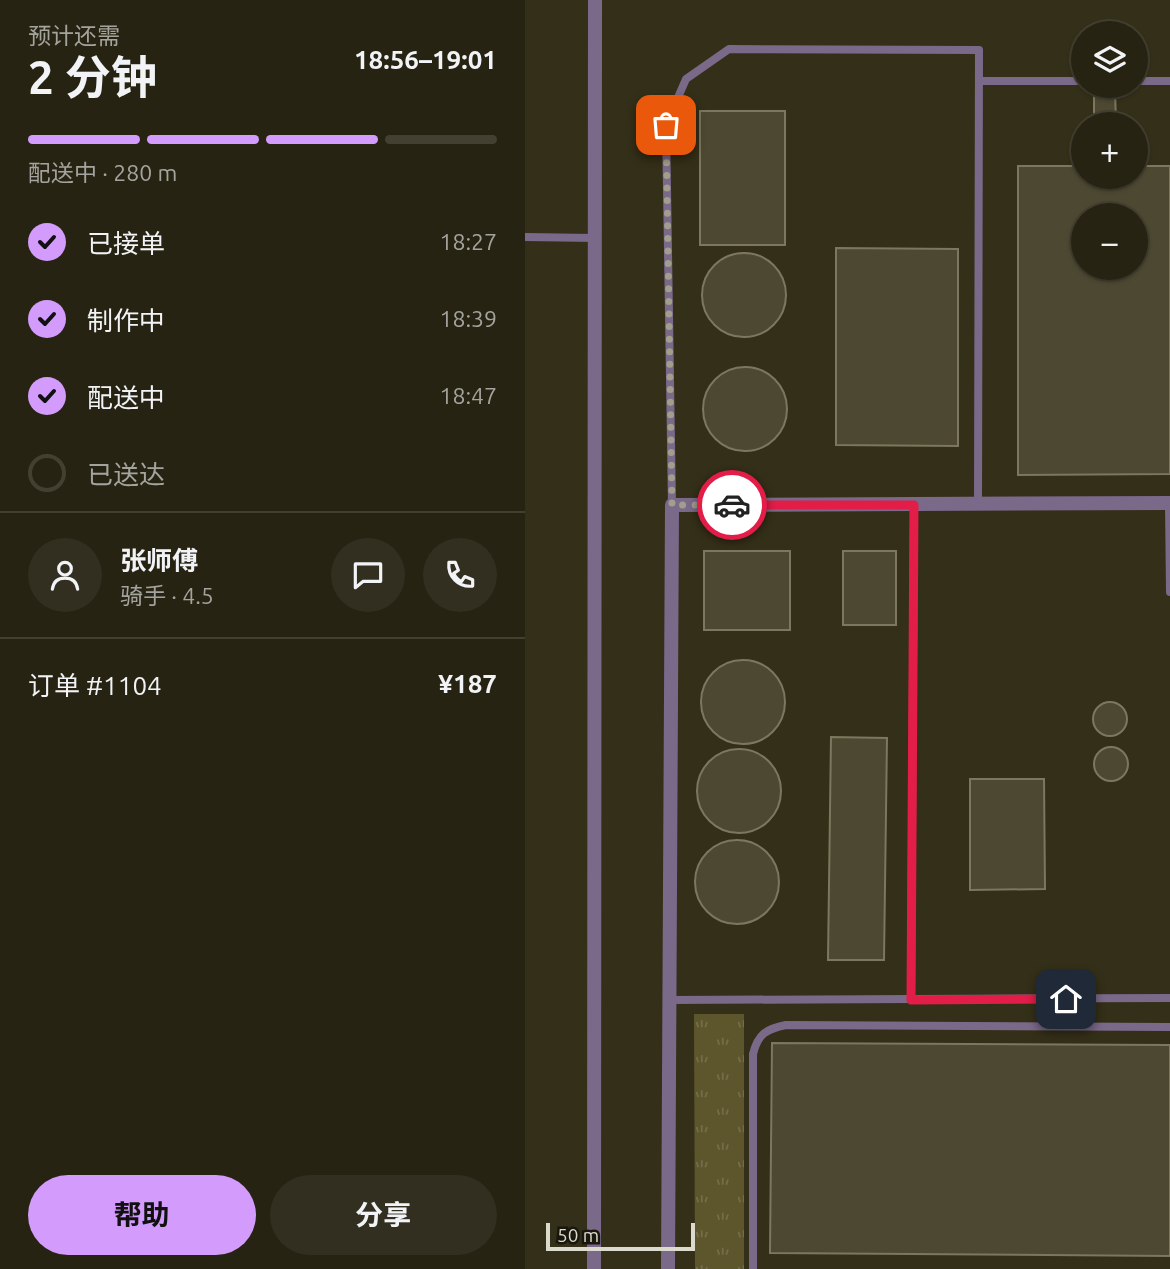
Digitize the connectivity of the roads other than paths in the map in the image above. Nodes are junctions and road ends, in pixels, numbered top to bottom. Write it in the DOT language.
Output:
graph roads {
  1 [pos="595,0"];
  2 [pos="979,81"];
  3 [pos="1071,81"];
  4 [pos="1148,81"];
  5 [pos="1170,81"];
  6 [pos="525,237"];
  7 [pos="595,238"];
  8 [pos="1169,503"];
  9 [pos="672,505"];
  10 [pos="914,505"];
  11 [pos="978,505"];
  12 [pos="1170,592"];
  13 [pos="1170,998"];
  14 [pos="669,1000"];
  15 [pos="911,1000"];
  16 [pos="1170,1027"];
  17 [pos="594,1269"];
  18 [pos="668,1269"];
  19 [pos="753,1269"];
  1 -- 7 [label="street"];
  2 -- 3 [label="lane"];
  2 -- 9 [label="lane"];
  2 -- 11 [label="lane"];
  4 -- 5 [label="lane"];
  6 -- 7 [label="lane"];
  7 -- 17 [label="street"];
  8 -- 11 [label="street"];
  8 -- 12 [label="lane"];
  9 -- 10 [label="street"];
  9 -- 14 [label="street"];
  10 -- 11 [label="street"];
  10 -- 15 [label="lane"];
  13 -- 15 [label="lane"];
  14 -- 15 [label="lane"];
  14 -- 18 [label="street"];
  16 -- 19 [label="lane"];
}
